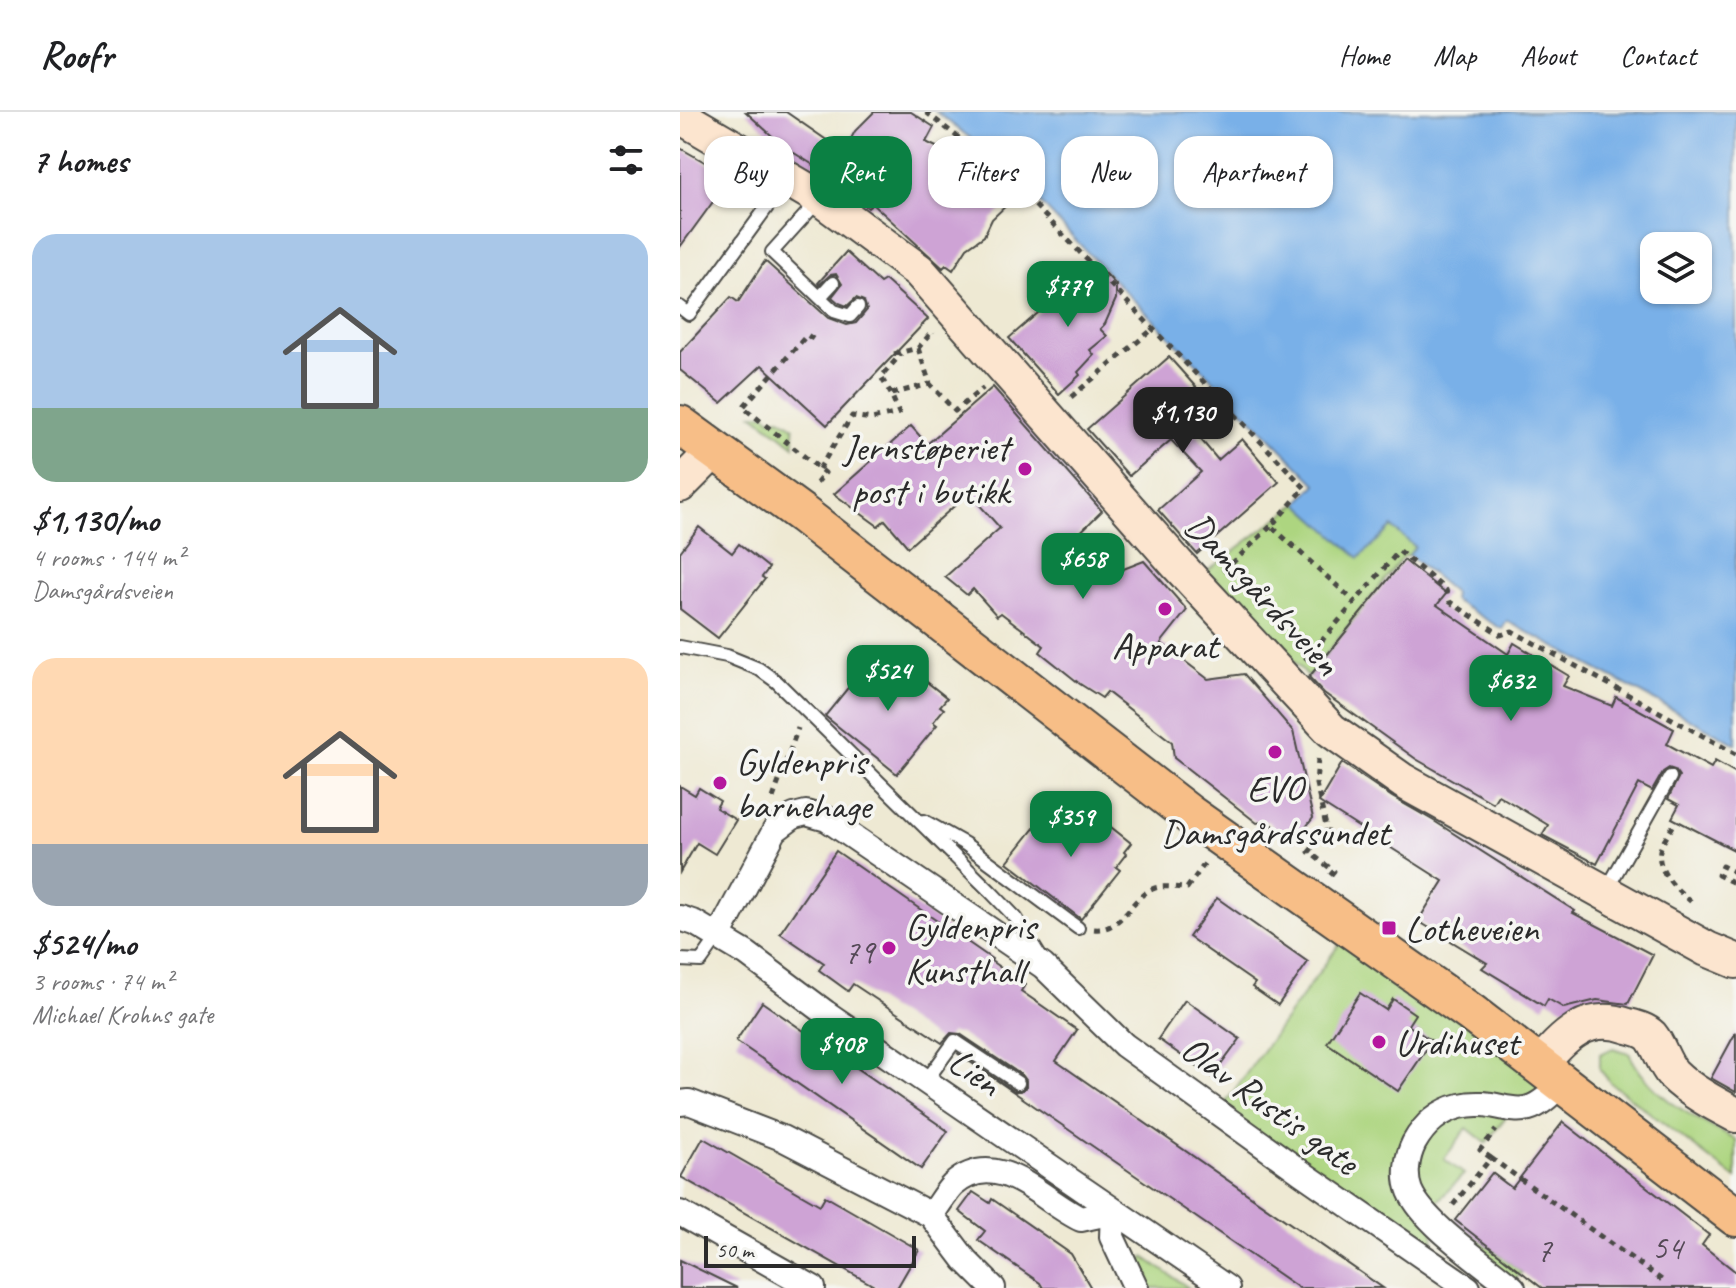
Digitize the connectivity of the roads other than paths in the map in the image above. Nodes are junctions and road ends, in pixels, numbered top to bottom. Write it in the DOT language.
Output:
graph roads {
  1 [pos="680,116"];
  2 [pos="715,136"];
  3 [pos="766,208"];
  4 [pos="811,208"];
  5 [pos="834,208"];
  6 [pos="833,283"];
  7 [pos="820,297"];
  8 [pos="680,307"];
  9 [pos="858,307"];
  10 [pos="680,425"];
  11 [pos="714,451"];
  12 [pos="680,485"];
  13 [pos="680,647"];
  14 [pos="1670,777"];
  15 [pos="911,814"];
  16 [pos="1605,892"];
  17 [pos="680,918"];
  18 [pos="1078,928"];
  19 [pos="718,937"];
  20 [pos="680,960"];
  21 [pos="1736,961"];
  22 [pos="1043,966"];
  23 [pos="1550,1075"];
  24 [pos="926,1081"];
  25 [pos="1018,1083"];
  26 [pos="680,1103"];
  27 [pos="1736,1115"];
  28 [pos="1113,1212"];
  29 [pos="680,1213"];
  30 [pos="931,1215"];
  31 [pos="1736,1217"];
  32 [pos="813,1288"];
  33 [pos="993,1288"];
  34 [pos="1136,1288"];
  35 [pos="1227,1288"];
  36 [pos="1468,1288"];
  37 [pos="1513,1288"];
  1 -- 2 [label="street, Damsgårdsveien"];
  3 -- 8 [label="lane"];
  4 -- 7 [label="lane"];
  5 -- 16 [label="street, Damsgårdsveien"];
  6 -- 7 [label="lane"];
  7 -- 9 [label="lane"];
  10 -- 11 [label="main road"];
  11 -- 12 [label="street"];
  11 -- 23 [label="main road"];
  13 -- 15 [label="lane, Olav Rustis gate"];
  14 -- 16 [label="lane"];
  15 -- 18 [label="lane"];
  15 -- 22 [label="lane, Olav Rustis gate"];
  16 -- 21 [label="street, Damsgårdsveien"];
  17 -- 19 [label="street, Lien"];
  19 -- 20 [label="lane"];
  19 -- 22 [label="street, Olav Rustis gate"];
  19 -- 24 [label="street, Lien"];
  22 -- 36 [label="street, Olav Rustis gate"];
  23 -- 27 [label="street"];
  23 -- 31 [label="main road"];
  23 -- 37 [label="street"];
  24 -- 25 [label="lane"];
  24 -- 28 [label="street, Lien"];
  26 -- 30 [label="street"];
  28 -- 30 [label="street"];
  28 -- 34 [label="street"];
  28 -- 35 [label="street, Lien"];
  29 -- 32 [label="street"];
  30 -- 33 [label="street"];
}
